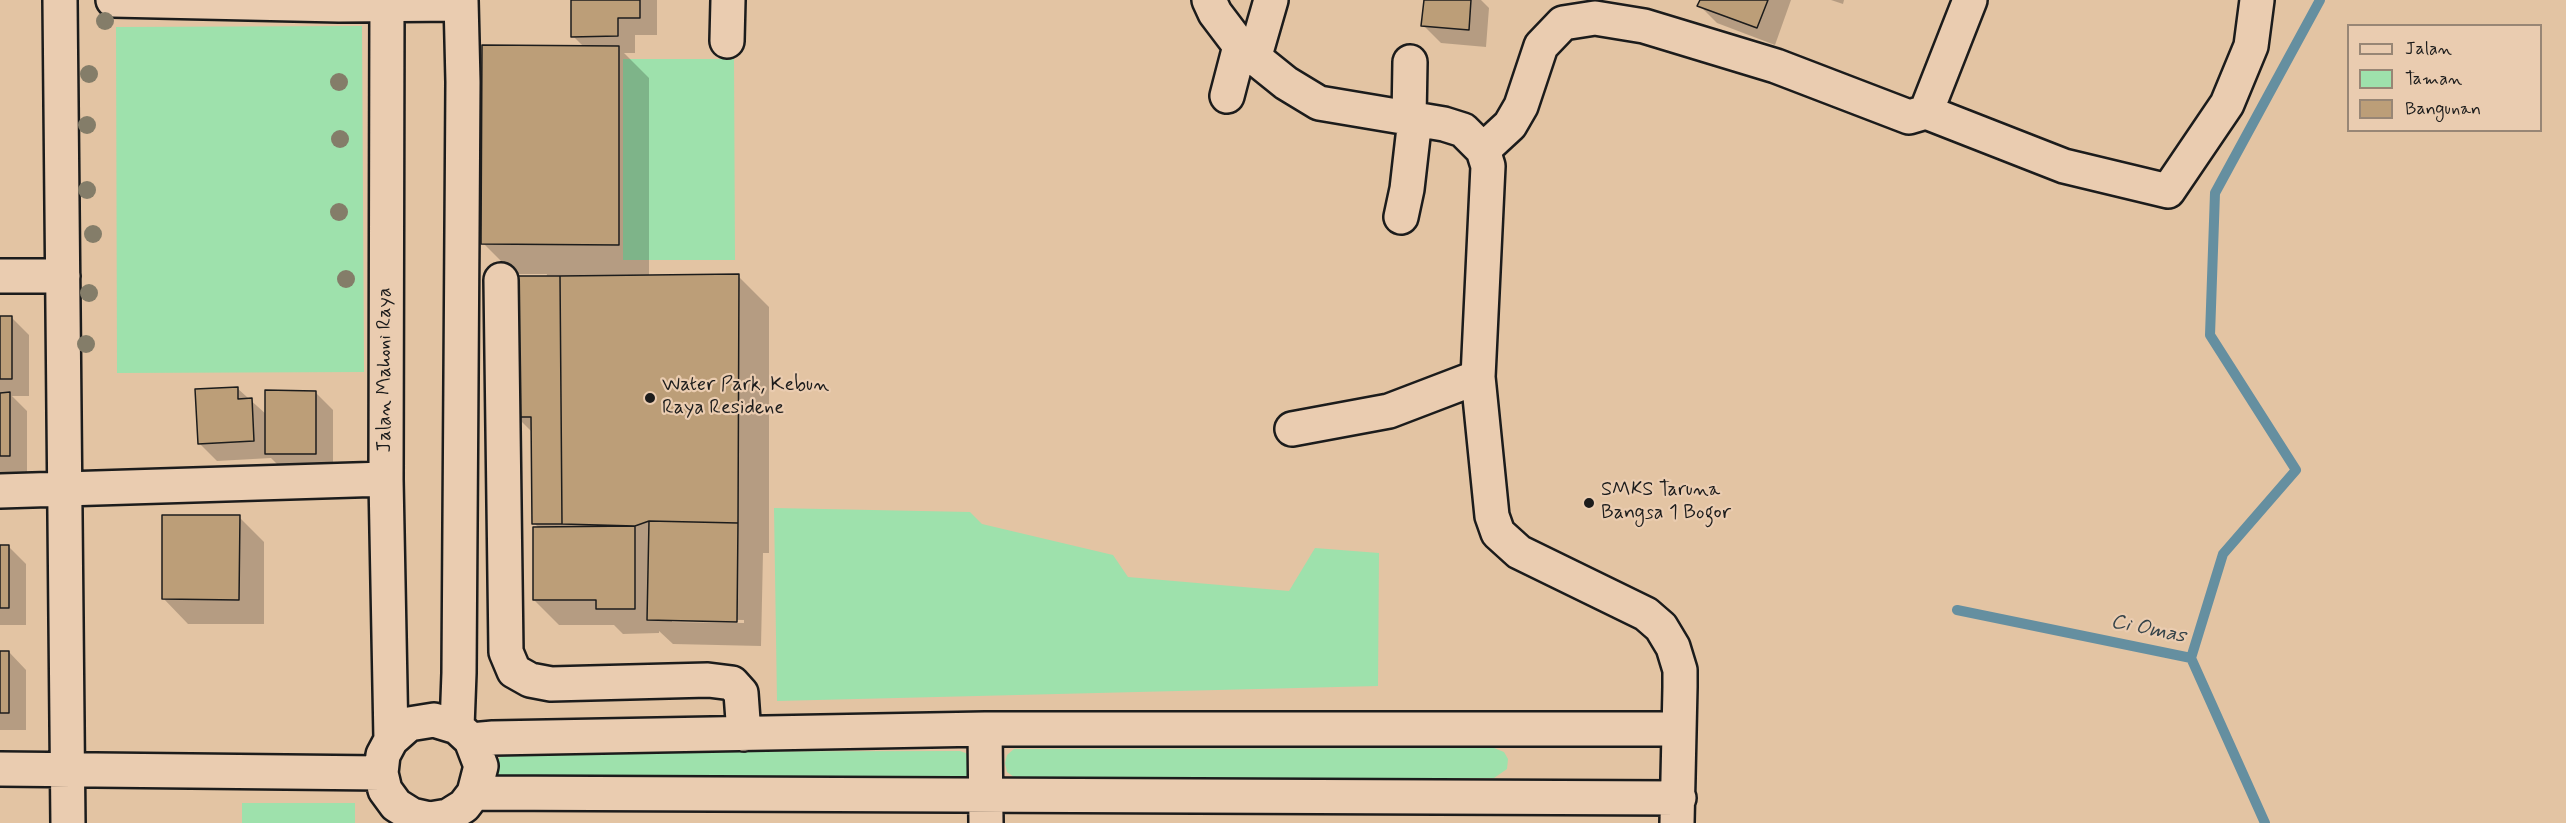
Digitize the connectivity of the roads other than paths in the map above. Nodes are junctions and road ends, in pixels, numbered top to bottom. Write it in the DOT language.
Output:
graph roads {
  1 [pos="60,0"];
  2 [pos="113,0"];
  3 [pos="728,0"];
  4 [pos="1209,0"];
  5 [pos="1271,0"];
  6 [pos="1970,0"];
  7 [pos="2257,0"];
  8 [pos="458,2"];
  9 [pos="391,3"];
  10 [pos="728,41"];
  11 [pos="1247,52"];
  12 [pos="1410,62"];
  13 [pos="1227,96"];
  14 [pos="1926,112"];
  15 [pos="1412,119"];
  16 [pos="1483,150"];
  17 [pos="1401,217"];
  18 [pos="0,276"];
  19 [pos="63,276"];
  20 [pos="501,280"];
  21 [pos="461,348"];
  22 [pos="502,348"];
  23 [pos="1478,376"];
  24 [pos="1292,429"];
  25 [pos="386,479"];
  26 [pos="0,491"];
  27 [pos="66,491"];
  28 [pos="985,729"];
  29 [pos="1679,729"];
  30 [pos="464,734"];
  31 [pos="744,734"];
  32 [pos="390,740"];
  33 [pos="0,769"];
  34 [pos="68,769"];
  35 [pos="383,782"];
  36 [pos="468,807"];
  37 [pos="986,810"];
  38 [pos="1678,811"];
  39 [pos="68,823"];
  40 [pos="385,823"];
  1 -- 19 [label="street"];
  2 -- 9 [label="street"];
  3 -- 10 [label="street"];
  4 -- 11 [label="street"];
  5 -- 11 [label="street"];
  6 -- 14 [label="street"];
  7 -- 14 [label="street"];
  8 -- 9 [label="street"];
  8 -- 21 [label="street"];
  9 -- 25 [label="street, Jalan Mahoni Raya"];
  11 -- 13 [label="street"];
  11 -- 15 [label="street"];
  12 -- 15 [label="street"];
  14 -- 16 [label="street"];
  15 -- 16 [label="street"];
  15 -- 17 [label="street"];
  16 -- 23 [label="street"];
  18 -- 19 [label="street"];
  19 -- 27 [label="street"];
  20 -- 22 [label="street"];
  21 -- 22 [label="street"];
  21 -- 30 [label="street"];
  22 -- 31 [label="street"];
  23 -- 24 [label="street"];
  23 -- 29 [label="street"];
  25 -- 27 [label="street"];
  25 -- 32 [label="street, Jalan Mahoni Raya"];
  26 -- 27 [label="street"];
  27 -- 34 [label="street"];
  28 -- 29 [label="street"];
  28 -- 31 [label="street"];
  28 -- 37 [label="street"];
  29 -- 38 [label="street"];
  30 -- 31 [label="street"];
  30 -- 32 [label="street"];
  30 -- 36 [label="street"];
  32 -- 35 [label="street"];
  33 -- 34 [label="street"];
  34 -- 35 [label="street"];
  34 -- 39 [label="street"];
  35 -- 36 [label="street"];
  35 -- 40 [label="street"];
  36 -- 37 [label="street"];
  37 -- 38 [label="street"];
}
